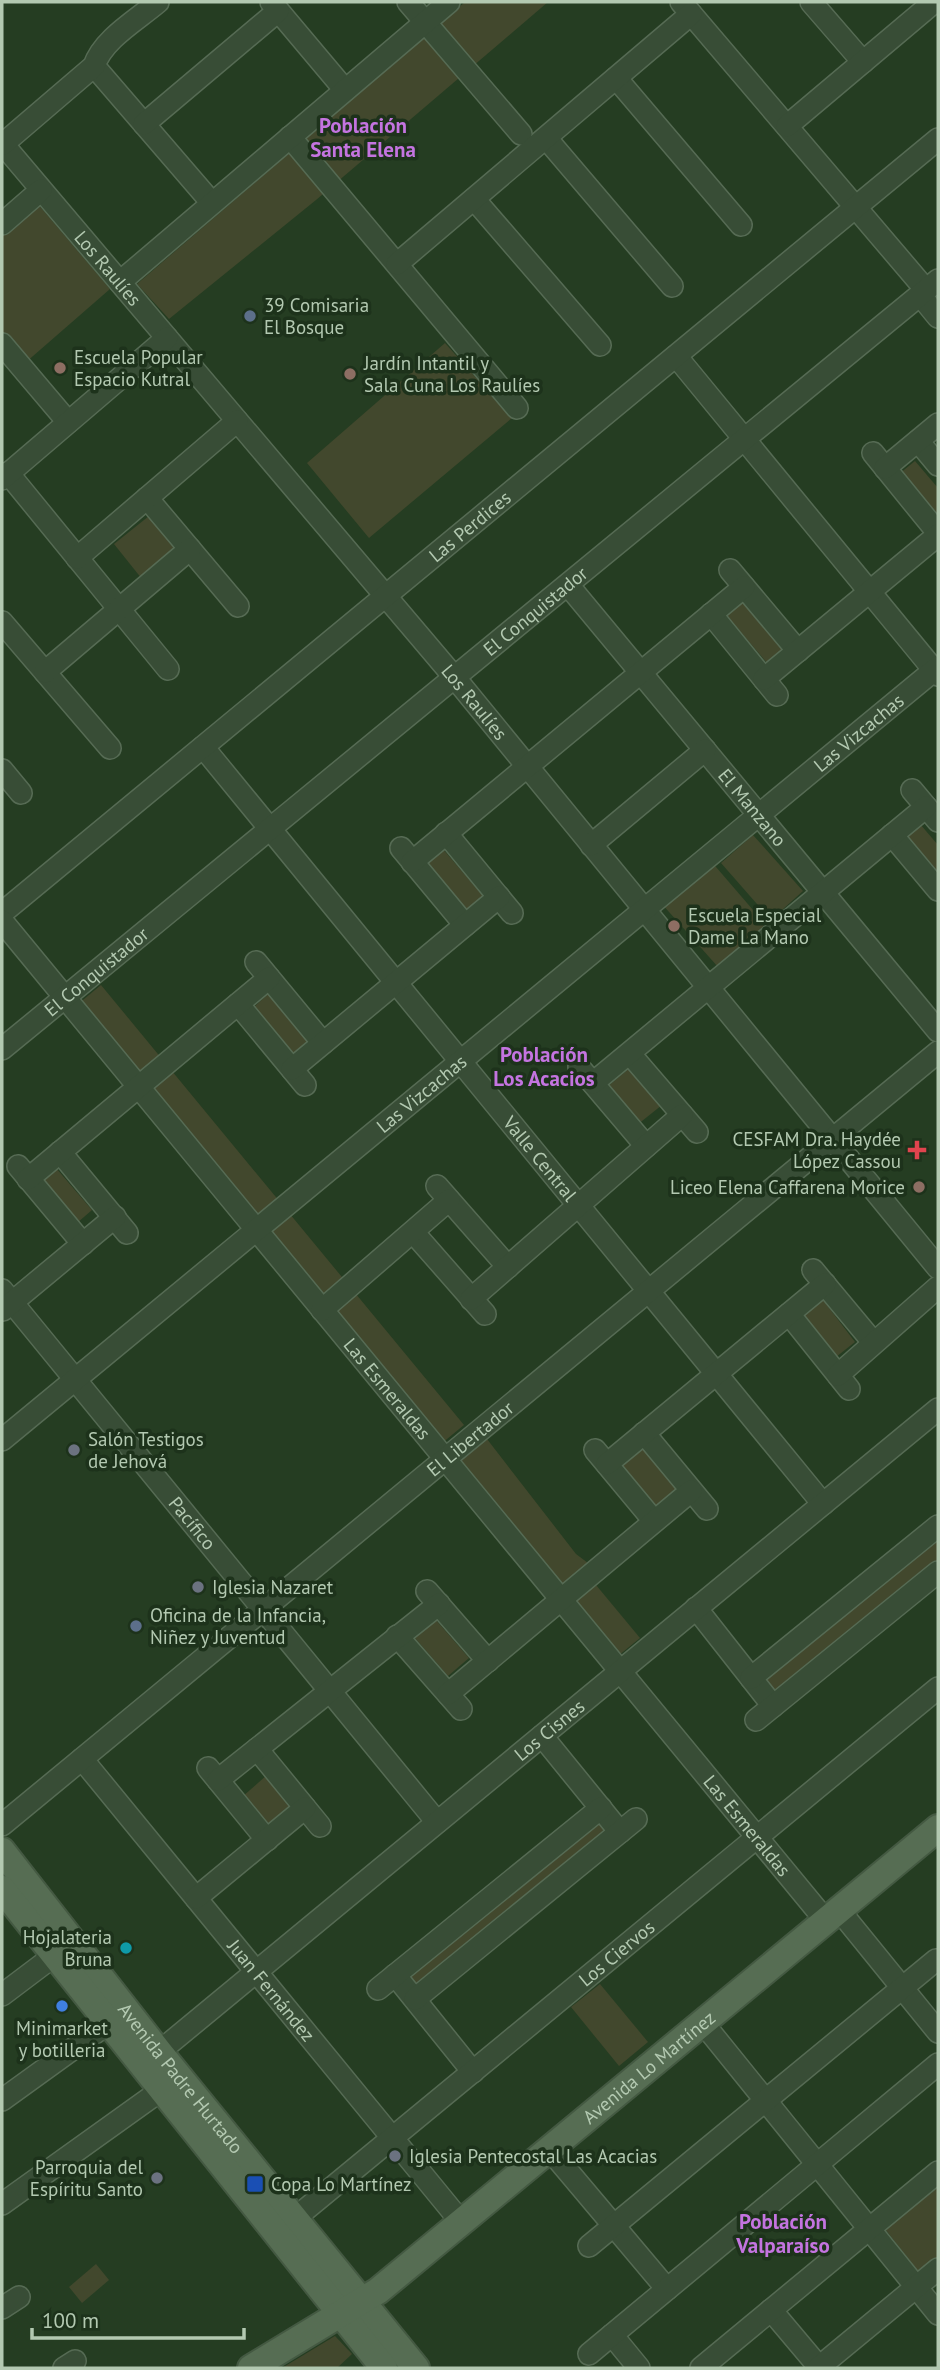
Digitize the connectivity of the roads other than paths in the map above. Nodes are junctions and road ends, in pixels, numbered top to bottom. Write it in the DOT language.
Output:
graph roads {
  1 [pos="158,2"];
  2 [pos="408,2"];
  3 [pos="449,2"];
  4 [pos="811,2"];
  5 [pos="934,2"];
  6 [pos="275,6"];
  7 [pos="686,8"];
  8 [pos="425,22"];
  9 [pos="863,62"];
  10 [pos="94,66"];
  11 [pos="616,78"];
  12 [pos="345,90"];
  13 [pos="144,124"];
  14 [pos="787,126"];
  15 [pos="521,134"];
  16 [pos="290,137"];
  17 [pos="546,138"];
  18 [pos="938,139"];
  19 [pos="2,144"];
  20 [pos="41,190"];
  21 [pos="474,199"];
  22 [pos="212,203"];
  23 [pos="856,207"];
  24 [pos="2,223"];
  25 [pos="741,225"];
  26 [pos="397,264"];
  27 [pos="120,282"];
  28 [pos="672,286"];
  29 [pos="928,288"];
  30 [pos="938,317"];
  31 [pos="167,338"];
  32 [pos="2,344"];
  33 [pos="600,345"];
  34 [pos="676,356"];
  35 [pos="517,408"];
  36 [pos="237,421"];
  37 [pos="68,422"];
  38 [pos="938,425"];
  39 [pos="744,439"];
  40 [pos="918,441"];
  41 [pos="938,465"];
  42 [pos="5,476"];
  43 [pos="147,498"];
  44 [pos="938,534"];
  45 [pos="190,549"];
  46 [pos="77,558"];
  47 [pos="730,570"];
  48 [pos="568,585"];
  49 [pos="744,587"];
  50 [pos="870,592"];
  51 [pos="386,597"];
  52 [pos="238,606"];
  53 [pos="119,609"];
  54 [pos="711,614"];
  55 [pos="4,627"];
  56 [pos="798,651"];
  57 [pos="168,669"];
  58 [pos="937,671"];
  59 [pos="45,672"];
  60 [pos="641,672"];
  61 [pos="455,678"];
  62 [pos="202,747"];
  63 [pos="110,748"];
  64 [pos="705,750"];
  65 [pos="527,766"];
  66 [pos="2,770"];
  67 [pos="912,790"];
  68 [pos="22,793"];
  69 [pos="932,814"];
  70 [pos="759,815"];
  71 [pos="270,829"];
  72 [pos="446,834"];
  73 [pos="892,835"];
  74 [pos="591,845"];
  75 [pos="938,890"];
  76 [pos="823,892"];
  77 [pos="645,910"];
  78 [pos="2,913"];
  79 [pos="2,921"];
  80 [pos="465,925"];
  81 [pos="396,983"];
  82 [pos="708,987"];
  83 [pos="65,998"];
  84 [pos="238,1004"];
  85 [pos="938,1031"];
  86 [pos="323,1043"];
  87 [pos="2,1049"];
  88 [pos="938,1052"];
  89 [pos="630,1054"];
  90 [pos="460,1062"];
  91 [pos="579,1067"];
  92 [pos="593,1083"];
  93 [pos="138,1087"];
  94 [pos="682,1115"];
  95 [pos="697,1132"];
  96 [pos="833,1140"];
  97 [pos="646,1146"];
  98 [pos="60,1152"];
  99 [pos="578,1205"];
  100 [pos="256,1230"];
  101 [pos="413,1232"];
  102 [pos="83,1244"];
  103 [pos="508,1266"];
  104 [pos="938,1268"];
  105 [pos="938,1287"];
  106 [pos="649,1291"];
  107 [pos="5,1301"];
  108 [pos="322,1310"];
  109 [pos="789,1314"];
  110 [pos="873,1342"];
  111 [pos="717,1374"];
  112 [pos="75,1379"];
  113 [pos="938,1409"];
  114 [pos="644,1433"];
  115 [pos="2,1440"];
  116 [pos="445,1459"];
  117 [pos="691,1491"];
  118 [pos="823,1504"];
  119 [pos="707,1509"];
  120 [pos="654,1521"];
  121 [pos="938,1526"];
  122 [pos="938,1572"];
  123 [pos="561,1600"];
  124 [pos="696,1608"];
  125 [pos="263,1609"];
  126 [pos="397,1636"];
  127 [pos="488,1661"];
  128 [pos="620,1671"];
  129 [pos="751,1678"];
  130 [pos="938,1688"];
  131 [pos="331,1692"];
  132 [pos="773,1706"];
  133 [pos="756,1720"];
  134 [pos="542,1735"];
  135 [pos="257,1749"];
  136 [pos="82,1759"];
  137 [pos="305,1808"];
  138 [pos="601,1808"];
  139 [pos="438,1822"];
  140 [pos="2,1825"];
  141 [pos="320,1826"];
  142 [pos="938,1828"];
  143 [pos="757,1838"];
  144 [pos="267,1840"];
  145 [pos="2,1851"];
  146 [pos="2,1889"];
  147 [pos="195,1898"];
  148 [pos="833,1916"];
  149 [pos="55,1955"];
  150 [pos="936,1960"];
  151 [pos="256,1972"];
  152 [pos="395,1975"];
  153 [pos="902,1988"];
  154 [pos="378,1989"];
  155 [pos="2,1995"];
  156 [pos="415,1999"];
  157 [pos="110,2022"];
  158 [pos="703,2023"];
  159 [pos="938,2032"];
  160 [pos="159,2052"];
  161 [pos="938,2064"];
  162 [pos="473,2071"];
  163 [pos="164,2088"];
  164 [pos="2,2100"];
  165 [pos="765,2101"];
  166 [pos="393,2138"];
  167 [pos="550,2150"];
  168 [pos="817,2165"];
  169 [pos="938,2172"];
  170 [pos="2,2204"];
  171 [pos="294,2219"];
  172 [pos="462,2223"];
  173 [pos="613,2226"];
  174 [pos="869,2229"];
  175 [pos="589,2246"];
  176 [pos="938,2269"];
  177 [pos="916,2287"];
  178 [pos="667,2290"];
  179 [pos="351,2308"];
  180 [pos="771,2310"];
  181 [pos="938,2314"];
  182 [pos="612,2335"];
  183 [pos="589,2354"];
  184 [pos="251,2368"];
  185 [pos="384,2368"];
  186 [pos="416,2368"];
  187 [pos="639,2368"];
  188 [pos="701,2368"];
  189 [pos="818,2368"];
  1 -- 10 [label="street"];
  2 -- 8 [label="street"];
  3 -- 8 [label="street"];
  4 -- 9 [label="street"];
  5 -- 9 [label="street"];
  6 -- 12 [label="street"];
  6 -- 13 [label="street"];
  7 -- 11 [label="street"];
  7 -- 14 [label="street"];
  8 -- 12 [label="street"];
  8 -- 15 [label="street"];
  9 -- 14 [label="street"];
  10 -- 13 [label="street"];
  10 -- 19 [label="street"];
  11 -- 17 [label="street"];
  11 -- 25 [label="street"];
  12 -- 16 [label="street"];
  13 -- 22 [label="street"];
  14 -- 23 [label="street"];
  16 -- 22 [label="street"];
  16 -- 26 [label="street"];
  17 -- 21 [label="street"];
  17 -- 28 [label="street"];
  18 -- 23 [label="street, Las Perdices"];
  19 -- 20 [label="street, Los Raulíes"];
  20 -- 24 [label="street"];
  20 -- 27 [label="street, Los Raulíes"];
  21 -- 26 [label="street"];
  21 -- 33 [label="street"];
  22 -- 27 [label="street"];
  23 -- 29 [label="street"];
  23 -- 34 [label="street, Las Perdices"];
  26 -- 35 [label="street"];
  27 -- 31 [label="street, Los Raulíes"];
  29 -- 30 [label="street"];
  29 -- 39 [label="street, El Conquistador"];
  31 -- 36 [label="street, Los Raulíes"];
  31 -- 37 [label="street"];
  32 -- 37 [label="street"];
  34 -- 39 [label="street"];
  34 -- 51 [label="street, Las Perdices"];
  36 -- 43 [label="street"];
  36 -- 51 [label="street, Los Raulíes"];
  37 -- 42 [label="street"];
  38 -- 40 [label="street"];
  39 -- 48 [label="street, El Conquistador"];
  39 -- 50 [label="street"];
  40 -- 41 [label="street"];
  40 -- 44 [label="street"];
  42 -- 46 [label="street"];
  43 -- 45 [label="street"];
  43 -- 46 [label="street"];
  44 -- 50 [label="street"];
  45 -- 52 [label="street"];
  45 -- 53 [label="street"];
  46 -- 53 [label="street"];
  47 -- 49 [label="street"];
  48 -- 60 [label="street, El Manzano"];
  48 -- 61 [label="street, El Conquistador"];
  49 -- 54 [label="street"];
  49 -- 56 [label="street"];
  50 -- 56 [label="street"];
  50 -- 58 [label="street"];
  51 -- 61 [label="street, Los Raulíes"];
  51 -- 62 [label="street, Las Perdices"];
  53 -- 57 [label="street"];
  53 -- 59 [label="street"];
  54 -- 56 [label="street"];
  54 -- 60 [label="street"];
  55 -- 59 [label="street"];
  58 -- 70 [label="street, Las Vizcachas"];
  59 -- 63 [label="street"];
  60 -- 64 [label="street, El Manzano"];
  60 -- 65 [label="street"];
  61 -- 65 [label="street, Los Raulíes"];
  61 -- 71 [label="street, El Conquistador"];
  62 -- 71 [label="street, Valle Central"];
  62 -- 78 [label="street, Las Perdices"];
  64 -- 70 [label="street, El Manzano"];
  64 -- 74 [label="street"];
  65 -- 72 [label="street"];
  65 -- 74 [label="street, Los Raulíes"];
  66 -- 68 [label="street"];
  67 -- 69 [label="street"];
  69 -- 73 [label="street"];
  70 -- 76 [label="street, El Manzano"];
  70 -- 77 [label="street, Las Vizcachas"];
  71 -- 81 [label="street, Valle Central"];
  71 -- 83 [label="street, El Conquistador"];
  72 -- 80 [label="street"];
  72 -- 80 [label="street"];
  73 -- 75 [label="street"];
  73 -- 76 [label="street"];
  74 -- 77 [label="street, Los Raulíes"];
  76 -- 82 [label="street"];
  76 -- 85 [label="street, El Manzano"];
  77 -- 82 [label="street, Los Raulíes"];
  77 -- 90 [label="street, Las Vizcachas"];
  79 -- 83 [label="street, Las Esmeraldas"];
  80 -- 81 [label="street"];
  81 -- 86 [label="street"];
  81 -- 90 [label="street, Valle Central"];
  82 -- 89 [label="street"];
  82 -- 96 [label="street, Los Raulíes"];
  83 -- 87 [label="street, El Conquistador"];
  83 -- 93 [label="street, Las Esmeraldas"];
  84 -- 86 [label="street"];
  84 -- 86 [label="street"];
  84 -- 93 [label="street"];
  88 -- 96 [label="street, El Libertador"];
  89 -- 92 [label="street"];
  89 -- 94 [label="street"];
  90 -- 99 [label="street, Valle Central"];
  90 -- 100 [label="street, Las Vizcachas"];
  91 -- 92 [label="street"];
  92 -- 97 [label="street"];
  93 -- 98 [label="street"];
  93 -- 100 [label="street, Las Esmeraldas"];
  94 -- 95 [label="street"];
  94 -- 97 [label="street"];
  96 -- 104 [label="street, Los Raulíes"];
  96 -- 106 [label="street, El Libertador"];
  97 -- 99 [label="street"];
  98 -- 102 [label="street"];
  98 -- 102 [label="street"];
  99 -- 103 [label="street"];
  99 -- 106 [label="street, Valle Central"];
  100 -- 108 [label="street, Las Esmeraldas"];
  100 -- 112 [label="street, Las Vizcachas"];
  101 -- 103 [label="street"];
  101 -- 103 [label="street"];
  101 -- 108 [label="street"];
  102 -- 107 [label="street"];
  105 -- 110 [label="street"];
  106 -- 111 [label="street, Valle Central"];
  106 -- 116 [label="street, El Libertador"];
  107 -- 112 [label="street, Pacífico"];
  108 -- 116 [label="street, Las Esmeraldas"];
  109 -- 110 [label="street"];
  109 -- 110 [label="street"];
  109 -- 111 [label="street"];
  111 -- 114 [label="street"];
  111 -- 118 [label="street, Valle Central"];
  112 -- 115 [label="street, Las Vizcachas"];
  112 -- 125 [label="street, Pacífico"];
  113 -- 118 [label="street, Los Cisnes"];
  114 -- 117 [label="street"];
  114 -- 120 [label="street"];
  116 -- 123 [label="street, Las Esmeraldas"];
  116 -- 125 [label="street, El Libertador"];
  117 -- 119 [label="street"];
  117 -- 120 [label="street"];
  118 -- 124 [label="street, Los Cisnes"];
  120 -- 123 [label="street"];
  121 -- 129 [label="street"];
  122 -- 132 [label="street"];
  123 -- 127 [label="street"];
  123 -- 128 [label="street, Las Esmeraldas"];
  124 -- 128 [label="street, Los Cisnes"];
  124 -- 129 [label="street"];
  125 -- 131 [label="street, Pacífico"];
  125 -- 136 [label="street, El Libertador"];
  126 -- 127 [label="street"];
  126 -- 127 [label="street"];
  126 -- 131 [label="street"];
  128 -- 134 [label="street, Los Cisnes"];
  128 -- 143 [label="street, Las Esmeraldas"];
  129 -- 132 [label="street"];
  130 -- 143 [label="street, Los Ciervos"];
  131 -- 135 [label="street"];
  131 -- 139 [label="street, Pacífico"];
  132 -- 133 [label="street"];
  134 -- 138 [label="street"];
  134 -- 139 [label="street, Los Cisnes"];
  135 -- 137 [label="street"];
  135 -- 144 [label="street"];
  136 -- 140 [label="street, El Libertador"];
  136 -- 147 [label="street, Juan Fernández"];
  137 -- 141 [label="street"];
  137 -- 144 [label="street"];
  138 -- 152 [label="street"];
  138 -- 156 [label="street"];
  139 -- 151 [label="street, Los Cisnes"];
  142 -- 148 [label="main road, Avenida Lo Martínez"];
  143 -- 148 [label="street, Las Esmeraldas"];
  143 -- 162 [label="street, Los Ciervos"];
  144 -- 147 [label="street"];
  145 -- 160 [label="main road, Avenida Padre Hurtado"];
  146 -- 149 [label="main road, Avenida Padre Hurtado"];
  147 -- 151 [label="street, Juan Fernández"];
  148 -- 153 [label="street, Las Esmeraldas"];
  148 -- 158 [label="main road, Avenida Lo Martínez"];
  149 -- 155 [label="street"];
  149 -- 157 [label="main road, Avenida Padre Hurtado"];
  150 -- 153 [label="street"];
  151 -- 160 [label="street, Los Cisnes"];
  151 -- 166 [label="street, Juan Fernández"];
  152 -- 154 [label="street"];
  152 -- 156 [label="street"];
  153 -- 159 [label="street, Las Esmeraldas"];
  153 -- 165 [label="street"];
  156 -- 162 [label="street"];
  157 -- 163 [label="main road, Avenida Padre Hurtado"];
  157 -- 164 [label="street"];
  158 -- 165 [label="street"];
  158 -- 167 [label="main road, Avenida Lo Martínez"];
  160 -- 171 [label="main road, Avenida Padre Hurtado"];
  161 -- 168 [label="street"];
  162 -- 166 [label="street, Los Ciervos"];
  163 -- 170 [label="street"];
  163 -- 179 [label="main road, Avenida Padre Hurtado"];
  165 -- 168 [label="street"];
  165 -- 173 [label="street"];
  166 -- 171 [label="street, Los Ciervos"];
  166 -- 172 [label="street, Juan Fernández"];
  167 -- 172 [label="main road, Avenida Lo Martínez"];
  167 -- 173 [label="street"];
  168 -- 174 [label="street"];
  168 -- 178 [label="street"];
  169 -- 174 [label="street"];
  171 -- 179 [label="main road, Avenida Padre Hurtado"];
  172 -- 179 [label="main road, Avenida Lo Martínez"];
  173 -- 175 [label="street"];
  173 -- 178 [label="street"];
  174 -- 177 [label="street"];
  174 -- 180 [label="street"];
  176 -- 177 [label="street"];
  177 -- 181 [label="street"];
  177 -- 189 [label="street"];
  178 -- 182 [label="street"];
  179 -- 184 [label="main road, Avenida Lo Martínez"];
  179 -- 185 [label="main road, Avenida Padre Hurtado"];
  179 -- 186 [label="main road, Avenida Padre Hurtado"];
  180 -- 188 [label="street"];
  180 -- 189 [label="street"];
  182 -- 183 [label="street"];
  182 -- 187 [label="street"];
}
